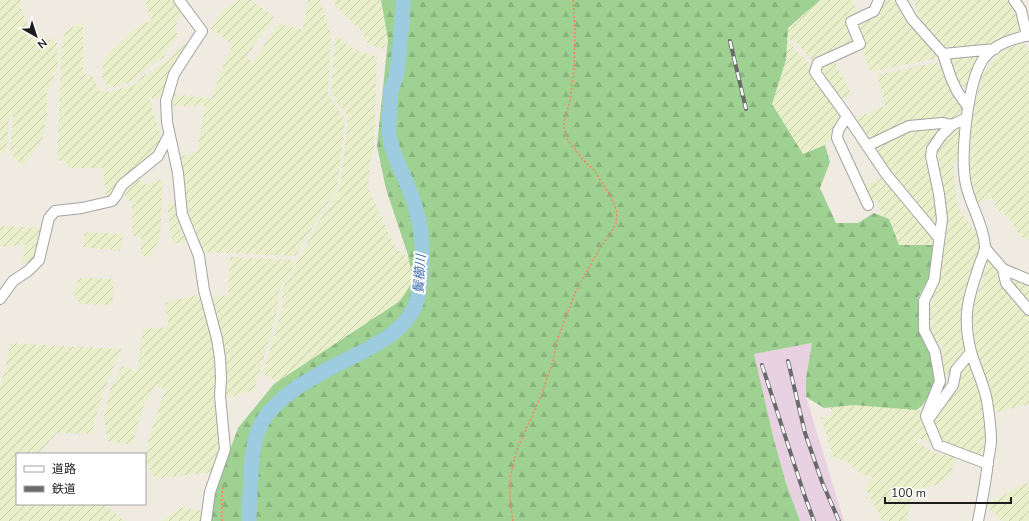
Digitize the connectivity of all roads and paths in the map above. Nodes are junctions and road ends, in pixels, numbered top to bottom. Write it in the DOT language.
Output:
graph roads {
  1 [pos="179,0"];
  2 [pos="573,0"];
  3 [pos="879,0"];
  4 [pos="901,0"];
  5 [pos="1014,0"];
  6 [pos="1027,38"];
  7 [pos="995,49"];
  8 [pos="943,54"];
  9 [pos="968,107"];
  10 [pos="847,116"];
  11 [pos="966,118"];
  12 [pos="952,125"];
  13 [pos="169,135"];
  14 [pos="867,146"];
  15 [pos="868,205"];
  16 [pos="939,238"];
  17 [pos="985,248"];
  18 [pos="1003,269"];
  19 [pos="1029,280"];
  20 [pos="4,287"];
  21 [pos="0,299"];
  22 [pos="1029,310"];
  23 [pos="971,352"];
  24 [pos="928,420"];
  25 [pos="988,464"];
  26 [pos="206,521"];
  27 [pos="513,521"];
  28 [pos="978,521"];
  1 -- 13 [label="street"];
  2 -- 27 [label="path"];
  3 -- 10 [label="street"];
  4 -- 8 [label="street"];
  5 -- 6 [label="street"];
  6 -- 7 [label="street"];
  7 -- 8 [label="street"];
  7 -- 9 [label="street"];
  8 -- 9 [label="street"];
  9 -- 11 [label="street"];
  10 -- 14 [label="street"];
  10 -- 15 [label="street"];
  11 -- 12 [label="street"];
  11 -- 17 [label="street"];
  12 -- 14 [label="street"];
  12 -- 16 [label="street"];
  13 -- 20 [label="street"];
  13 -- 26 [label="street"];
  14 -- 16 [label="street"];
  16 -- 24 [label="street"];
  17 -- 18 [label="street"];
  17 -- 23 [label="street"];
  18 -- 19 [label="street"];
  18 -- 22 [label="street"];
  20 -- 21 [label="street"];
  23 -- 24 [label="street"];
  23 -- 25 [label="street"];
  24 -- 25 [label="street"];
  25 -- 28 [label="street"];
}
